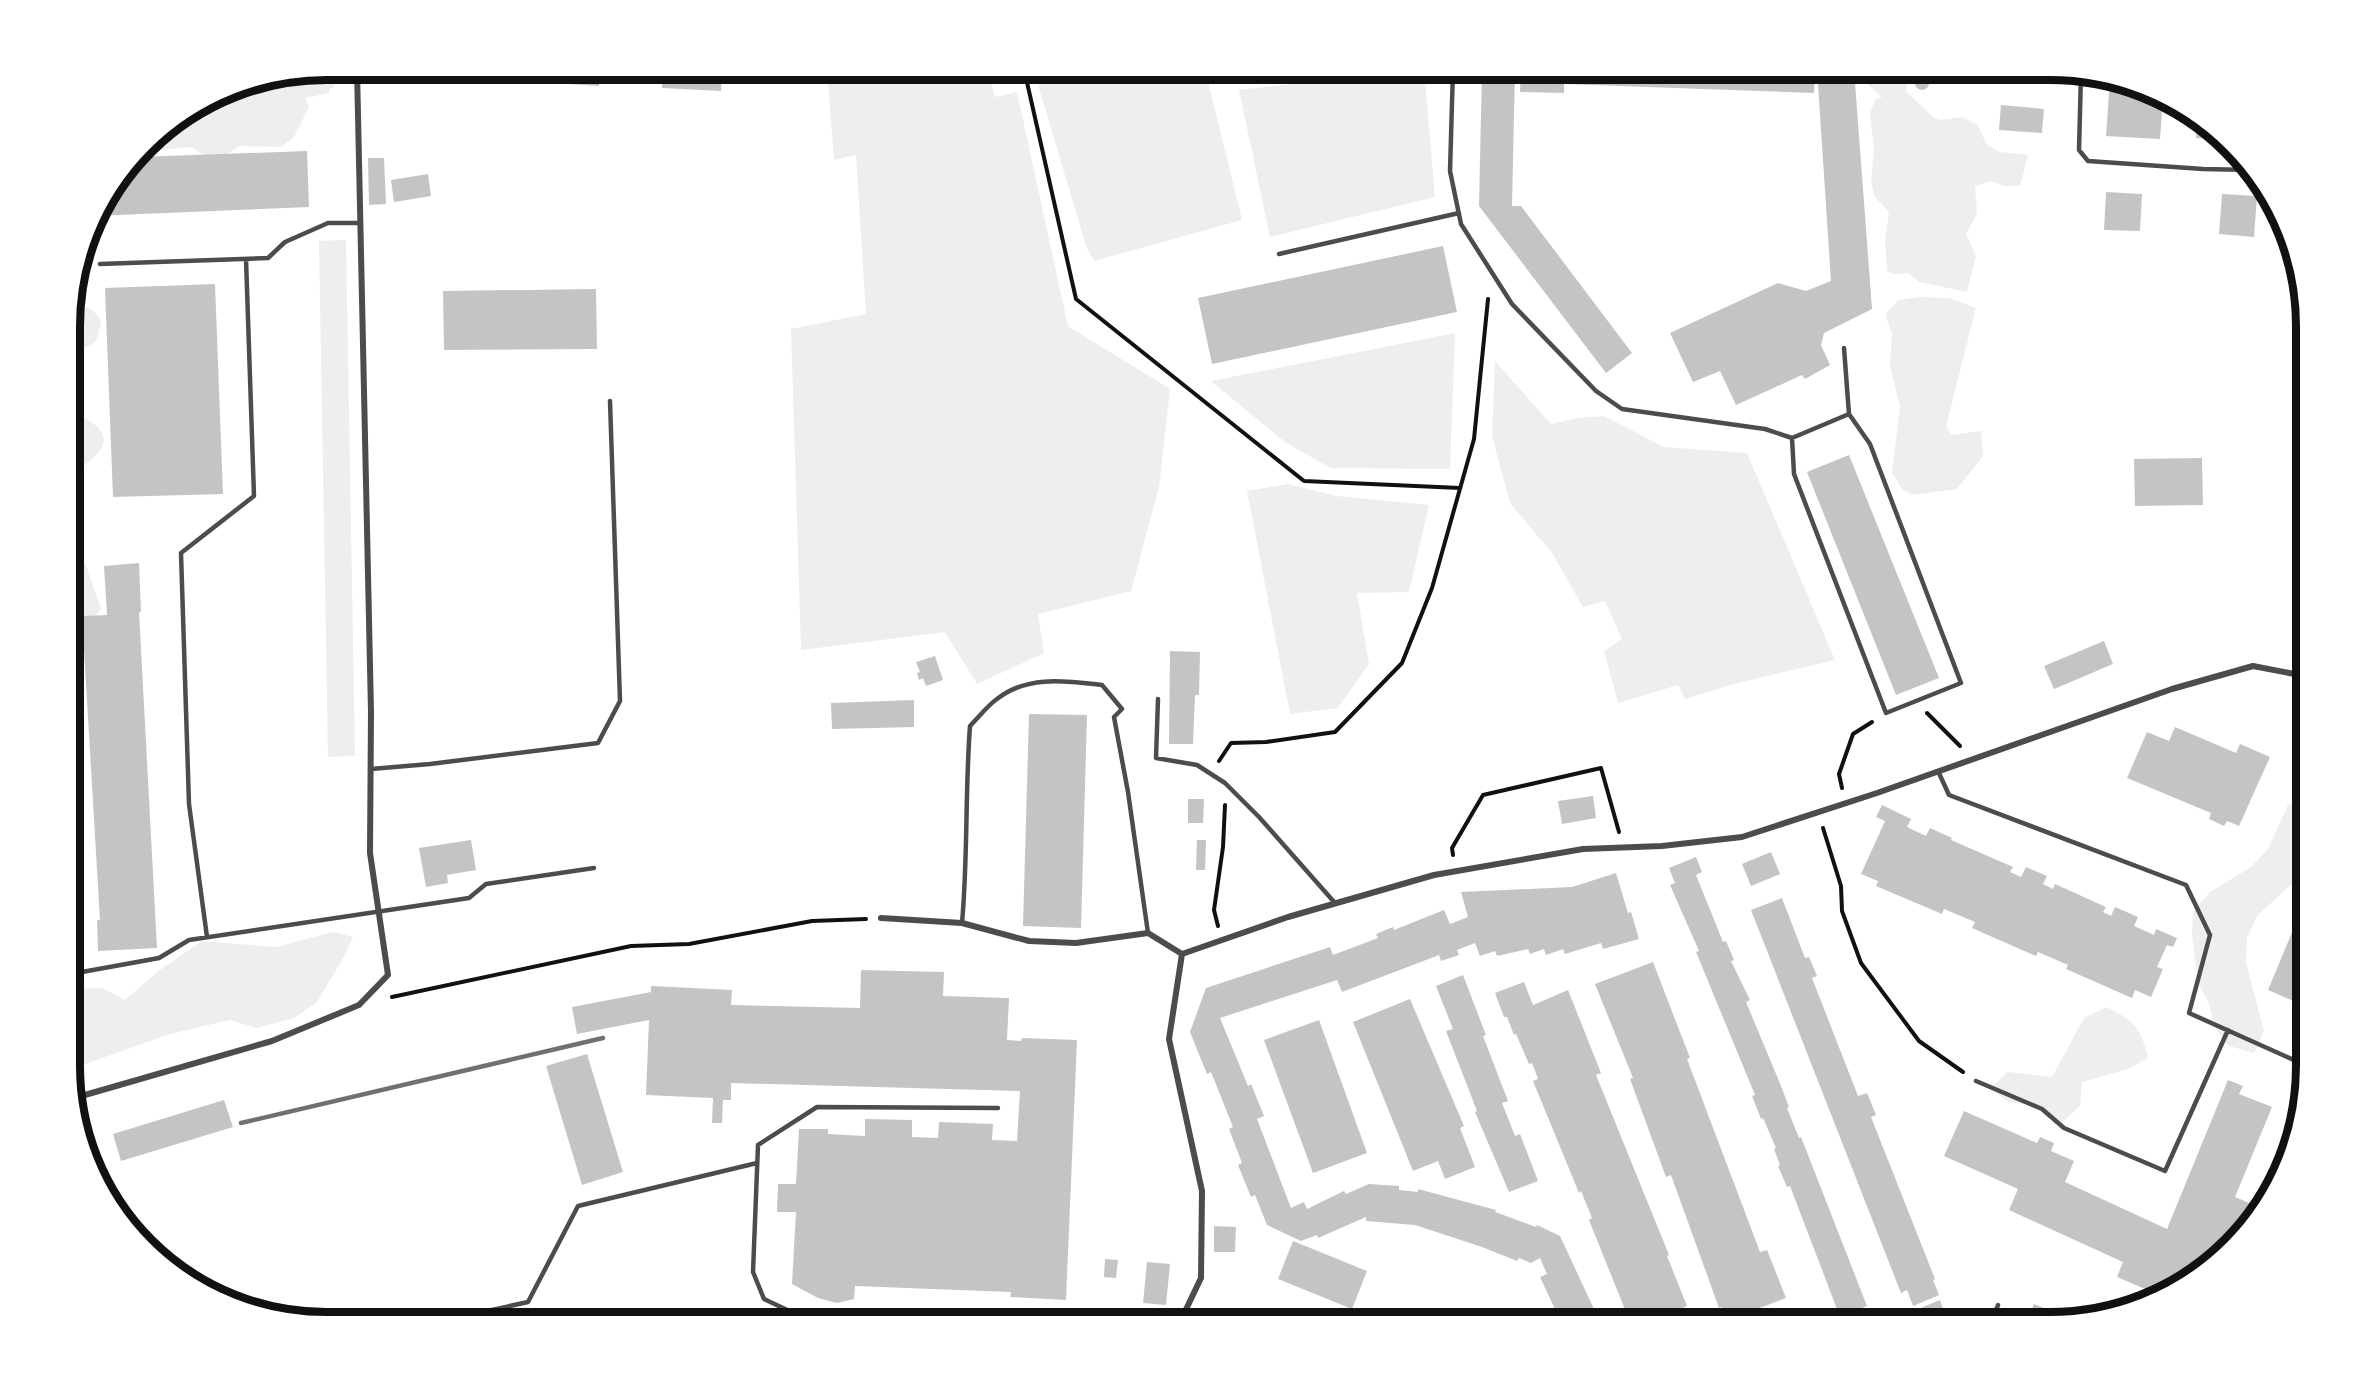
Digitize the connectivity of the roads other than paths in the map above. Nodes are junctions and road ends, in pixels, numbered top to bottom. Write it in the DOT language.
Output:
graph roads {
  1 [pos="357,80"];
  2 [pos="1452,80"];
  3 [pos="2081,82"];
  4 [pos="2240,170"];
  5 [pos="1459,213"];
  6 [pos="361,224"];
  7 [pos="1280,254"];
  8 [pos="246,259"];
  9 [pos="100,264"];
  10 [pos="1844,348"];
  11 [pos="610,401"];
  12 [pos="1849,414"];
  13 [pos="1792,438"];
  14 [pos="2296,674"];
  15 [pos="1158,699"];
  16 [pos="371,768"];
  17 [pos="1938,771"];
  18 [pos="594,868"];
  19 [pos="1335,903"];
  20 [pos="378,911"];
  21 [pos="881,918"];
  22 [pos="962,923"];
  23 [pos="1148,933"];
  24 [pos="207,937"];
  25 [pos="1182,954"];
  26 [pos="80,972"];
  27 [pos="2228,1030"];
  28 [pos="2296,1061"];
  29 [pos="1976,1081"];
  30 [pos="82,1096"];
  31 [pos="998,1108"];
  32 [pos="757,1163"];
  33 [pos="1998,1305"];
  34 [pos="482,1312"];
  35 [pos="792,1312"];
  36 [pos="1185,1312"];
  37 [pos="1996,1312"];
  1 -- 6 [label="street"];
  2 -- 5 [label="lane"];
  3 -- 4 [label="lane"];
  5 -- 7 [label="lane"];
  5 -- 13 [label="lane"];
  6 -- 8 [label="lane"];
  6 -- 16 [label="street"];
  8 -- 9 [label="lane"];
  8 -- 24 [label="lane"];
  10 -- 12 [label="lane"];
  11 -- 16 [label="lane"];
  12 -- 13 [label="lane"];
  12 -- 13 [label="lane"];
  14 -- 17 [label="street"];
  15 -- 19 [label="lane"];
  16 -- 20 [label="street"];
  17 -- 19 [label="street"];
  17 -- 27 [label="lane"];
  18 -- 20 [label="lane"];
  19 -- 25 [label="street"];
  20 -- 24 [label="lane"];
  20 -- 30 [label="street"];
  21 -- 22 [label="street"];
  22 -- 23 [label="street"];
  22 -- 23 [label="lane"];
  23 -- 25 [label="street"];
  24 -- 26 [label="lane"];
  25 -- 36 [label="street"];
  27 -- 28 [label="lane"];
  27 -- 29 [label="lane"];
  31 -- 32 [label="lane"];
  32 -- 34 [label="lane"];
  32 -- 35 [label="lane"];
  33 -- 37 [label="lane"];
}
